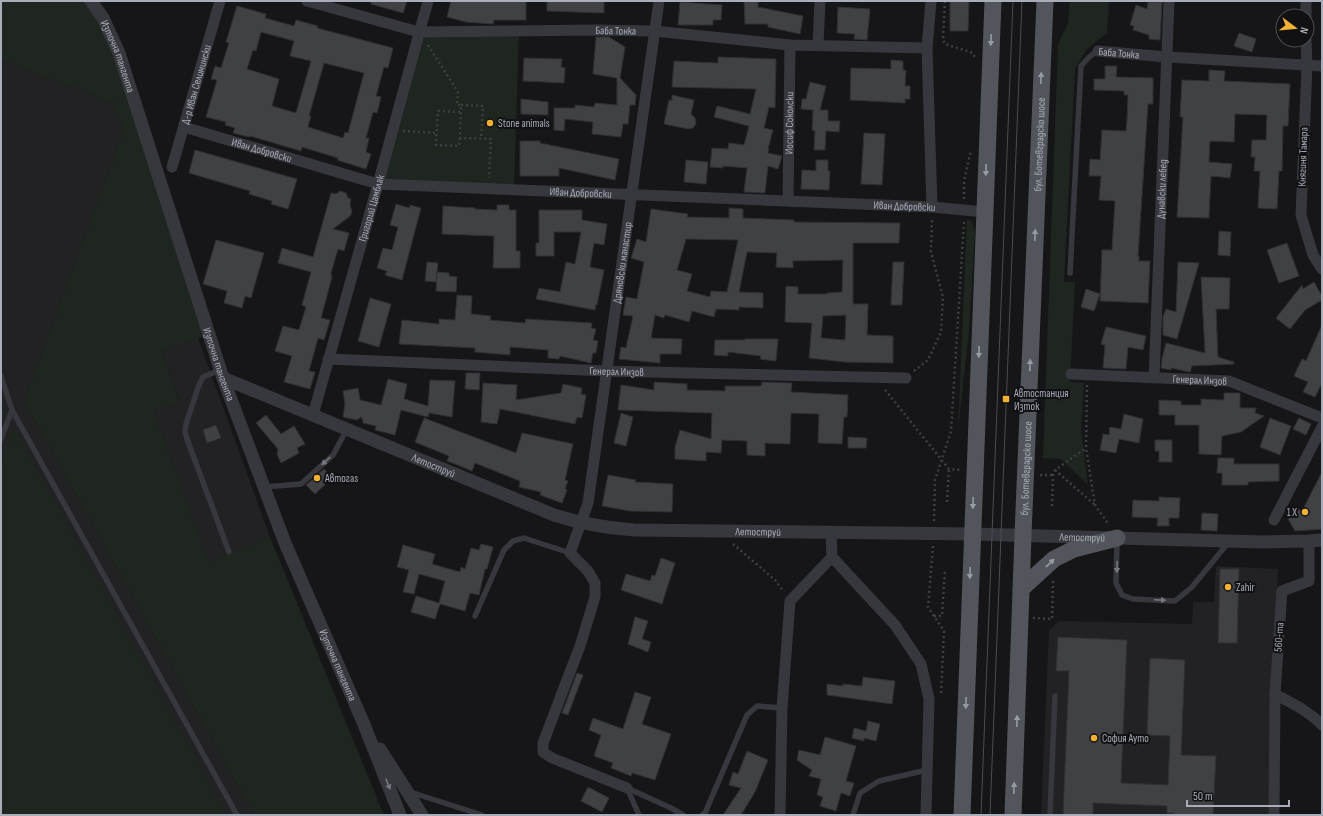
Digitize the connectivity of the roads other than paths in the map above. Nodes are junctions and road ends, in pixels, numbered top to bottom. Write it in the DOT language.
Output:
graph roads {
  1 [pos="91,1"];
  2 [pos="220,1"];
  3 [pos="307,1"];
  4 [pos="428,1"];
  5 [pos="659,1"];
  6 [pos="820,1"];
  7 [pos="931,1"];
  8 [pos="993,1"];
  9 [pos="1045,1"];
  10 [pos="1169,1"];
  11 [pos="654,31"];
  12 [pos="419,32"];
  13 [pos="790,45"];
  14 [pos="818,45"];
  15 [pos="927,48"];
  16 [pos="1306,48"];
  17 [pos="1098,51"];
  18 [pos="1167,57"];
  19 [pos="1306,65"];
  20 [pos="1322,66"];
  21 [pos="184,127"];
  22 [pos="172,167"];
  23 [pos="378,184"];
  24 [pos="633,194"];
  25 [pos="788,201"];
  26 [pos="932,207"];
  27 [pos="985,212"];
  28 [pos="1322,269"];
  29 [pos="1070,273"];
  30 [pos="328,359"];
  31 [pos="606,371"];
  32 [pos="221,374"];
  33 [pos="1071,374"];
  34 [pos="1,376"];
  35 [pos="906,378"];
  36 [pos="1154,378"];
  37 [pos="12,410"];
  38 [pos="312,414"];
  39 [pos="1322,418"];
  40 [pos="1322,427"];
  41 [pos="347,429"];
  42 [pos="1,439"];
  43 [pos="264,487"];
  44 [pos="1274,520"];
  45 [pos="582,523"];
  46 [pos="831,532"];
  47 [pos="972,534"];
  48 [pos="1023,536"];
  49 [pos="1117,538"];
  50 [pos="1316,540"];
  51 [pos="1230,541"];
  52 [pos="229,552"];
  53 [pos="570,553"];
  54 [pos="832,557"];
  55 [pos="1021,590"];
  56 [pos="475,616"];
  57 [pos="1275,694"];
  58 [pos="1055,696"];
  59 [pos="782,708"];
  60 [pos="363,722"];
  61 [pos="1322,725"];
  62 [pos="928,770"];
  63 [pos="627,788"];
  64 [pos="407,791"];
  65 [pos="237,815"];
  66 [pos="400,815"];
  67 [pos="422,815"];
  68 [pos="482,815"];
  69 [pos="639,815"];
  70 [pos="684,815"];
  71 [pos="702,815"];
  72 [pos="780,815"];
  73 [pos="853,815"];
  74 [pos="926,815"];
  75 [pos="962,815"];
  76 [pos="1013,815"];
  77 [pos="1050,815"];
  78 [pos="1274,815"];
  1 -- 32 [label="street, Източна тангента"];
  2 -- 21 [label="street, Д-р Иван Селимински"];
  3 -- 12 [label="street, Баба Тонка"];
  4 -- 12 [label="street, Григорий Цамблак"];
  5 -- 11 [label="street, Дряновски манастир"];
  6 -- 14 [label="street"];
  7 -- 15 [label="street"];
  8 -- 27 [label="main road, one-way"];
  48 -- 9 [label="main road, бул. Ботевградско шосе, one-way"];
  10 -- 18 [label="street, Дунавски лебед"];
  11 -- 12 [label="street, Баба Тонка"];
  11 -- 13 [label="street, Баба Тонка"];
  11 -- 24 [label="street, Дряновски манастир"];
  12 -- 23 [label="street, Григорий Цамблак"];
  13 -- 14 [label="street, Баба Тонка"];
  13 -- 25 [label="street, Иосиф Соколски"];
  14 -- 15 [label="street, Баба Тонка"];
  15 -- 26 [label="street"];
  16 -- 19 [label="street, Княгиня Тамара"];
  17 -- 18 [label="street, Баба Тонка"];
  17 -- 29 [label="lane, Баба Тонка"];
  18 -- 19 [label="street, Баба Тонка"];
  18 -- 36 [label="street, Дунавски лебед"];
  19 -- 20 [label="street, Баба Тонка"];
  19 -- 28 [label="street, Княгиня Тамара"];
  21 -- 22 [label="street, Д-р Иван Селимински"];
  21 -- 23 [label="street, Иван Добровски"];
  23 -- 24 [label="street, Иван Добровски"];
  23 -- 30 [label="street, Григорий Цамблак"];
  24 -- 25 [label="street, Иван Добровски"];
  24 -- 31 [label="street, Дряновски манастир"];
  25 -- 26 [label="street, Иван Добровски"];
  26 -- 27 [label="street, Иван Добровски"];
  27 -- 47 [label="main road, one-way"];
  30 -- 31 [label="street, Генерал Инзов"];
  30 -- 38 [label="street, Григорий Цамблак"];
  31 -- 35 [label="street, Генерал Инзов"];
  31 -- 45 [label="street, Дряновски манастир"];
  32 -- 38 [label="street, Летоструй"];
  32 -- 43 [label="street, Източна тангента"];
  32 -- 52 [label="lane"];
  33 -- 36 [label="street, Генерал Инзов"];
  34 -- 37 [label="lane"];
  36 -- 39 [label="street, Генерал Инзов"];
  37 -- 42 [label="lane"];
  37 -- 65 [label="lane"];
  38 -- 41 [label="street, Летоструй"];
  40 -- 44 [label="street"];
  41 -- 43 [label="lane, one-way"];
  41 -- 45 [label="street, Летоструй"];
  43 -- 60 [label="street, Източна тангента"];
  45 -- 46 [label="street, Летоструй"];
  45 -- 53 [label="street, Дряновски манастир"];
  46 -- 47 [label="street, Летоструй"];
  46 -- 54 [label="street"];
  47 -- 48 [label="street, Летоструй"];
  47 -- 75 [label="main road, one-way"];
  48 -- 49 [label="street, Летоструй"];
  48 -- 55 [label="main road, бул. Ботевградско шосе"];
  49 -- 51 [label="street, Летоструй"];
  49 -- 51 [label="lane, one-way"];
  55 -- 49 [label="main road, one-way"];
  50 -- 51 [label="street, Летоструй"];
  50 -- 57 [label="street, 560-та"];
  53 -- 56 [label="lane"];
  53 -- 63 [label="street"];
  54 -- 59 [label="street"];
  54 -- 62 [label="street"];
  76 -- 55 [label="main road, бул. Ботевградско шосе, one-way"];
  57 -- 61 [label="street"];
  57 -- 78 [label="street"];
  58 -- 77 [label="lane"];
  59 -- 71 [label="lane"];
  59 -- 72 [label="street"];
  60 -- 64 [label="street, Източна тангента"];
  60 -- 66 [label="street, Източна тангента, one-way"];
  62 -- 73 [label="lane"];
  62 -- 74 [label="street"];
  63 -- 69 [label="lane"];
  63 -- 70 [label="lane"];
  64 -- 67 [label="street, Източна тангента"];
  64 -- 68 [label="lane"];
}
